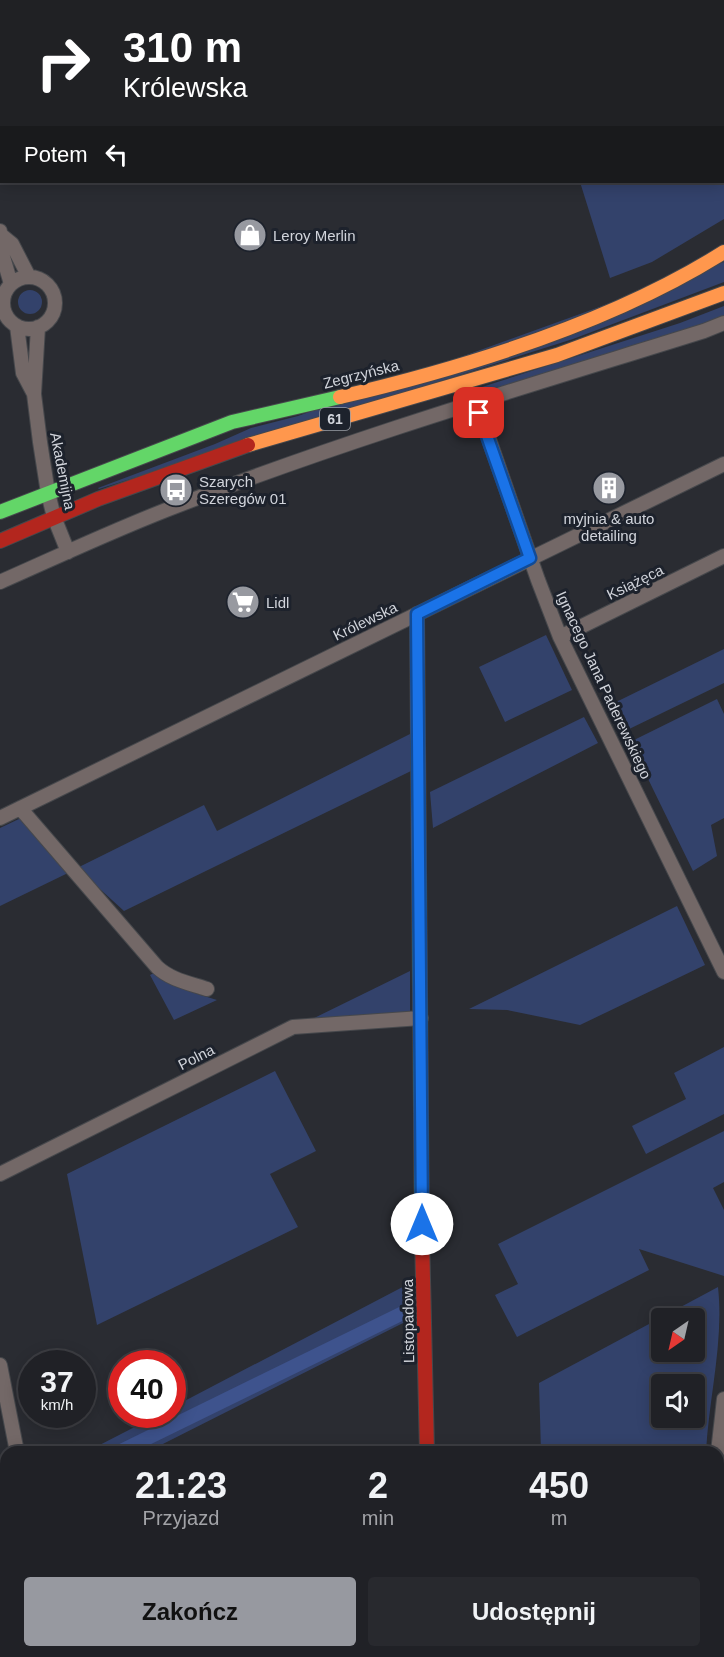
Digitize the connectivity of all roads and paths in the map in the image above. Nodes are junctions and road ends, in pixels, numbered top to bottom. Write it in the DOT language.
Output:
graph roads {
  1 [pos="1,233"];
  2 [pos="724,252"];
  3 [pos="29,277"];
  4 [pos="11,284"];
  5 [pos="724,293"];
  6 [pos="2,310"];
  7 [pos="724,323"];
  8 [pos="17,326"];
  9 [pos="38,327"];
  10 [pos="34,394"];
  11 [pos="476,402"];
  12 [pos="724,464"];
  13 [pos="48,493"];
  14 [pos="0,512"];
  15 [pos="54,517"];
  16 [pos="0,541"];
  17 [pos="68,552"];
  18 [pos="724,556"];
  19 [pos="530,558"];
  20 [pos="0,582"];
  21 [pos="417,614"];
  22 [pos="560,637"];
  23 [pos="20,808"];
  24 [pos="0,818"];
  25 [pos="724,972"];
  26 [pos="207,989"];
  27 [pos="421,1018"];
  28 [pos="0,1174"];
  29 [pos="0,1365"];
  30 [pos="724,1399"];
  31 [pos="16,1446"];
  32 [pos="427,1446"];
  33 [pos="719,1446"];
  1 -- 3 [label="street"];
  1 -- 4 [label="street"];
  2 -- 13 [label="main road, Zegrzyńska / 61"];
  3 -- 4 [label="street"];
  3 -- 9 [label="street"];
  4 -- 6 [label="street"];
  5 -- 15 [label="main road, 61"];
  6 -- 8 [label="street"];
  7 -- 11 [label="street"];
  8 -- 9 [label="street"];
  8 -- 10 [label="street, Akademijna"];
  9 -- 10 [label="street, Akademijna"];
  10 -- 13 [label="street, Akademijna"];
  11 -- 17 [label="street"];
  11 -- 19 [label="street, Ignacego Jana Paderewskiego"];
  12 -- 19 [label="street, Królewska"];
  13 -- 14 [label="main road, Zegrzyńska / 61"];
  13 -- 15 [label="street, Akademijna"];
  15 -- 16 [label="main road, 61"];
  15 -- 17 [label="street, Akademijna"];
  17 -- 20 [label="street"];
  18 -- 22 [label="street, Książęca"];
  19 -- 21 [label="street, Królewska"];
  19 -- 22 [label="street, Ignacego Jana Paderewskiego"];
  21 -- 23 [label="street, Królewska"];
  21 -- 27 [label="main road, Listopadowa"];
  22 -- 25 [label="street, Ignacego Jana Paderewskiego"];
  23 -- 24 [label="street, Królewska"];
  23 -- 26 [label="street"];
  27 -- 28 [label="street, Polna"];
  27 -- 32 [label="main road, Listopadowa"];
  29 -- 31 [label="street"];
  30 -- 33 [label="street"];
}
